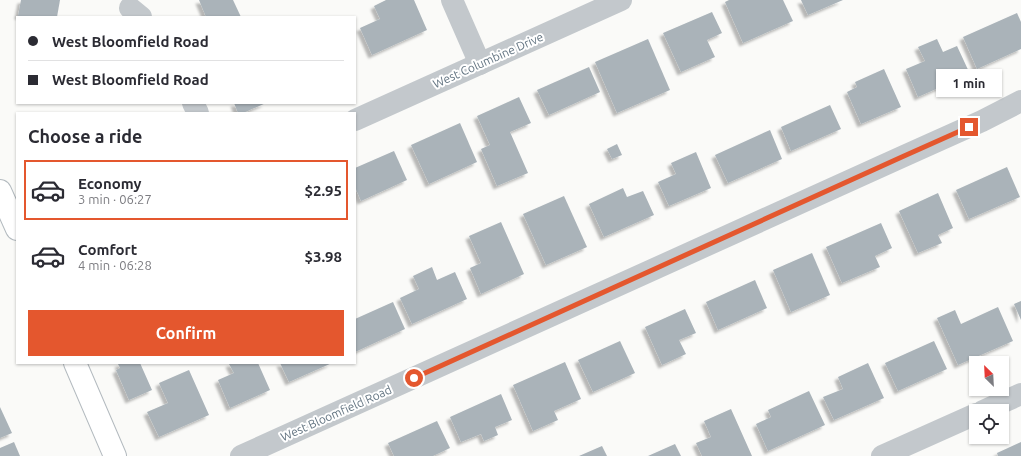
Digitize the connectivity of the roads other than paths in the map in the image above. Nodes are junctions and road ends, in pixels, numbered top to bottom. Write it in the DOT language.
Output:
graph roads {
  1 [pos="452,0"];
  2 [pos="621,0"];
  3 [pos="480,64"];
  4 [pos="1021,101"];
  5 [pos="356,120"];
  6 [pos="0,191"];
  7 [pos="16,227"];
  8 [pos="75,364"];
  9 [pos="1021,394"];
  10 [pos="999,404"];
  11 [pos="969,417"];
  12 [pos="115,456"];
  13 [pos="241,456"];
  14 [pos="882,456"];
  1 -- 3 [label="street"];
  2 -- 3 [label="street, West Columbine Drive"];
  3 -- 5 [label="street, West Columbine Drive"];
  4 -- 13 [label="street, West Bloomfield Road"];
  6 -- 7 [label="street"];
  8 -- 12 [label="street"];
  9 -- 10 [label="street"];
  11 -- 14 [label="street"];
}
